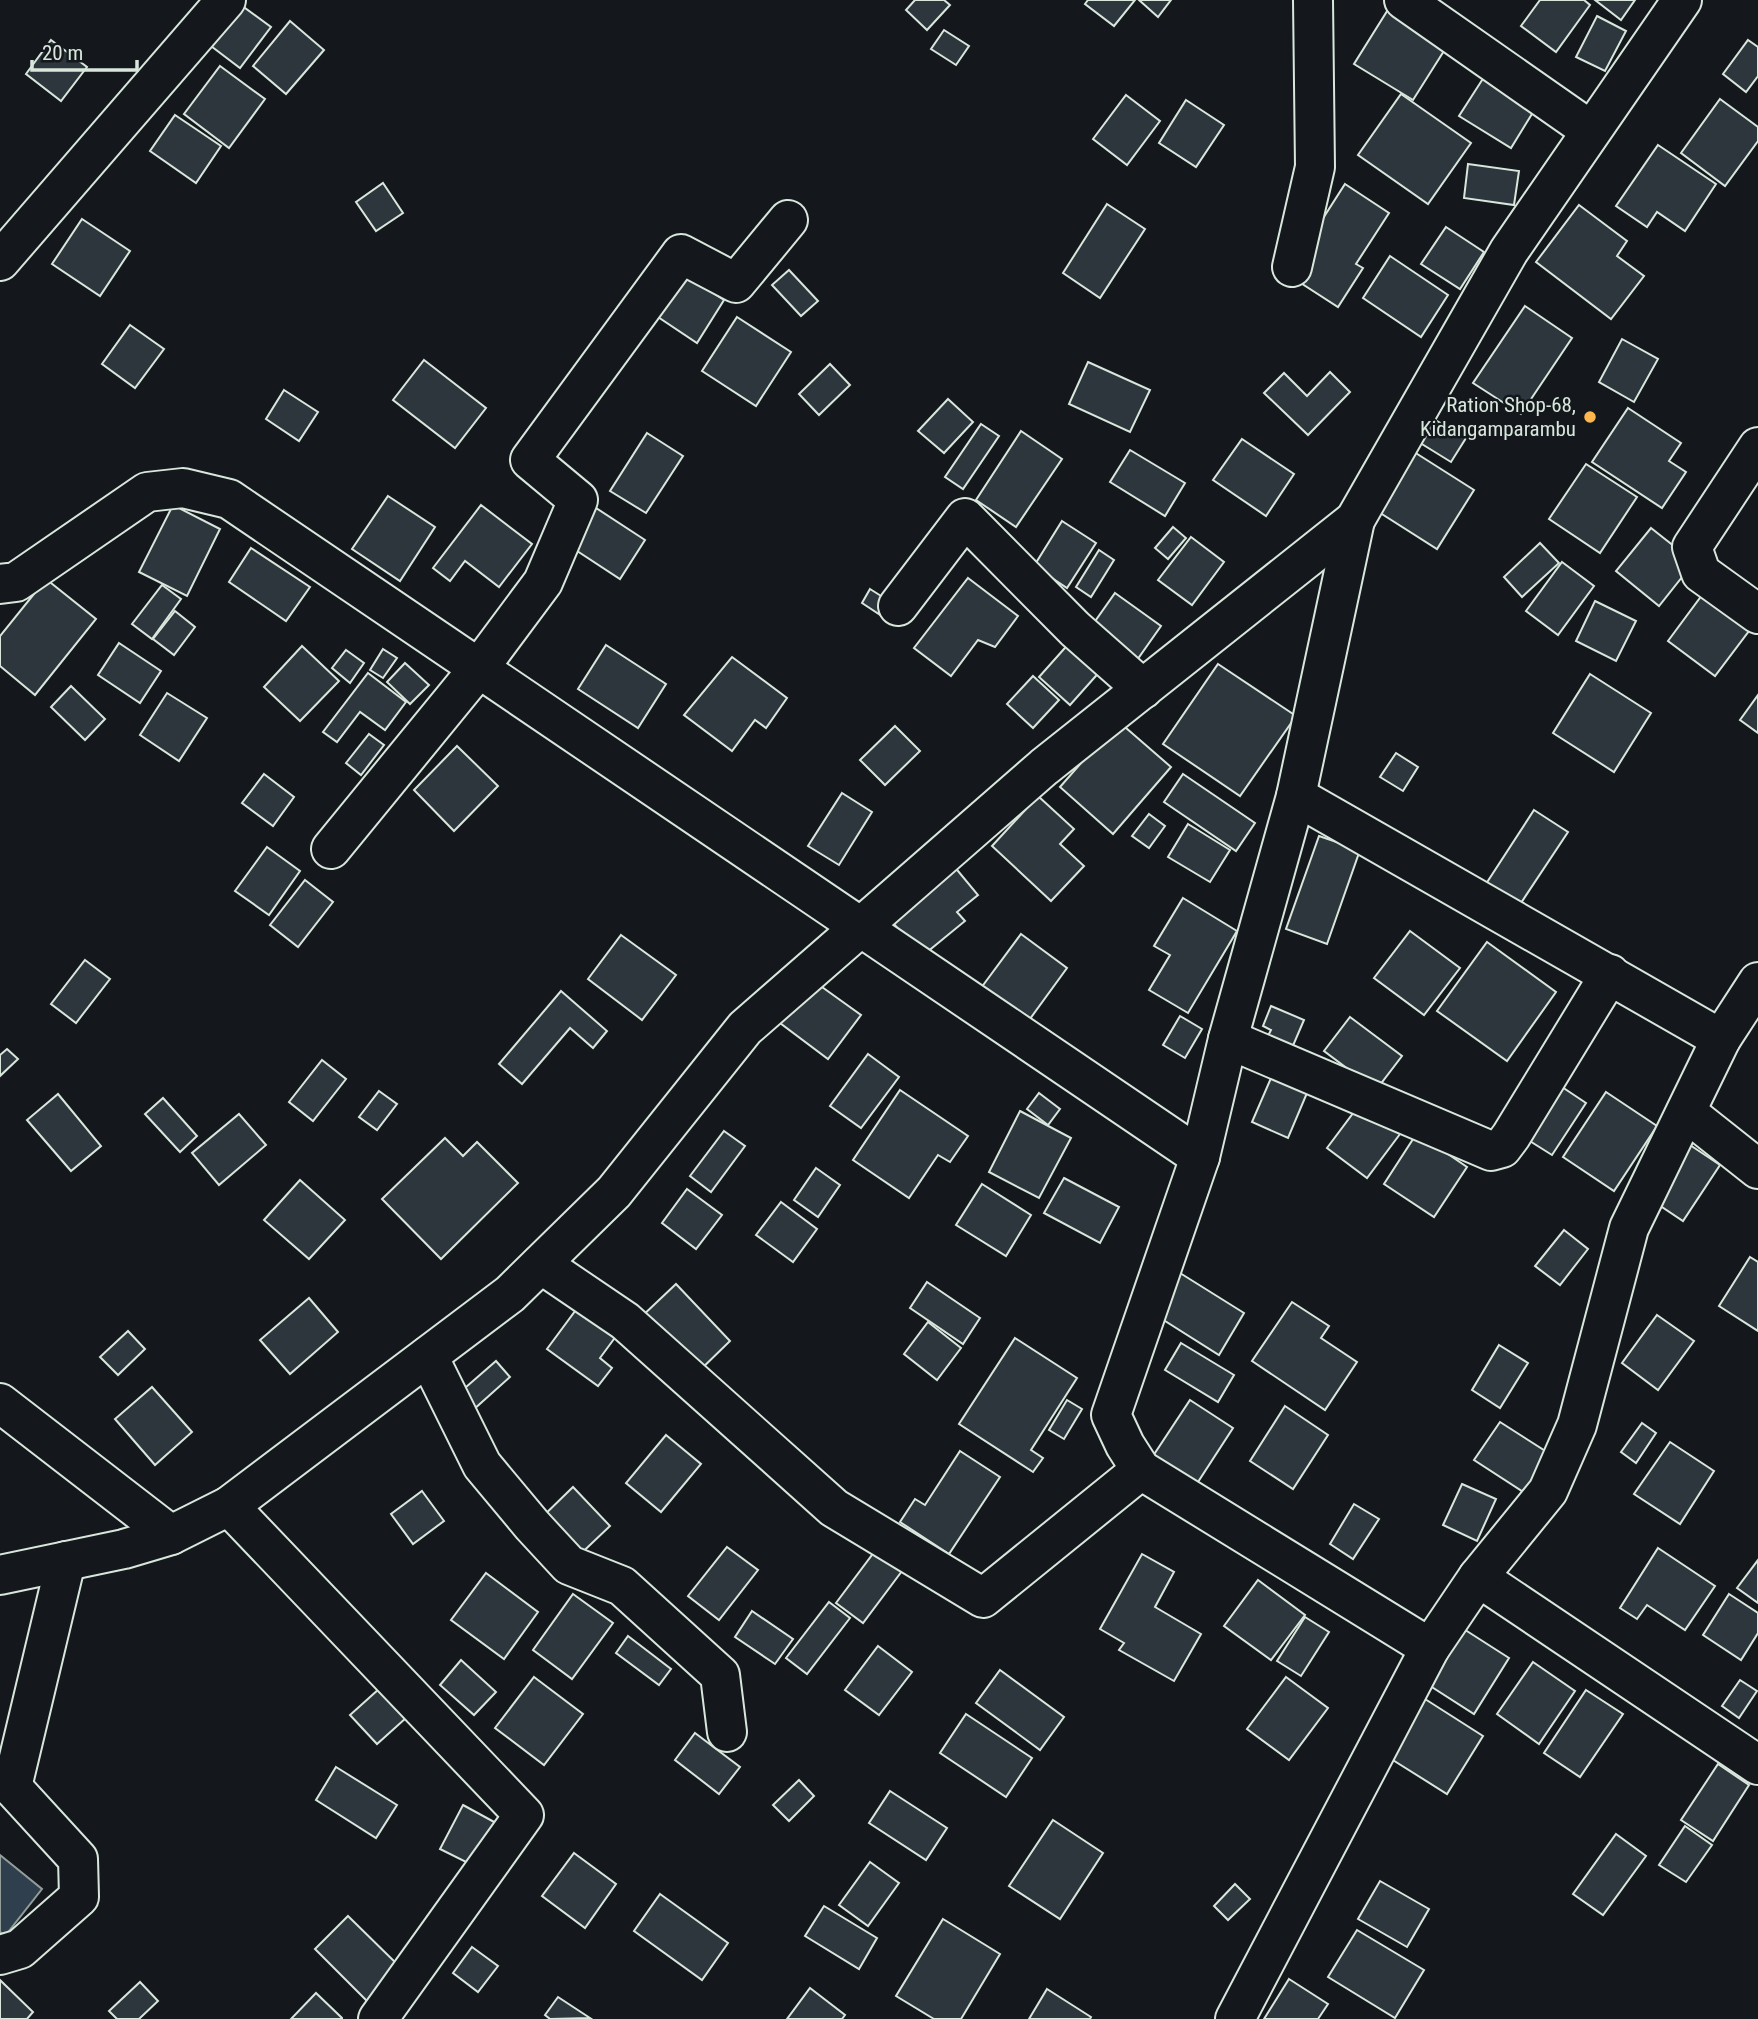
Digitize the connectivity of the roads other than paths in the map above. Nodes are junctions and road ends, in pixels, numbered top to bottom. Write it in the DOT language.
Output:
graph roads {
  1 [pos="226,0"];
  2 [pos="1313,0"];
  3 [pos="1404,0"];
  4 [pos="1682,0"];
  5 [pos="1590,130"];
  6 [pos="788,220"];
  7 [pos="4,250"];
  8 [pos="1292,267"];
  9 [pos="1758,447"];
  10 [pos="1355,520"];
  11 [pos="0,584"];
  12 [pos="898,606"];
  13 [pos="1758,614"];
  14 [pos="479,668"];
  15 [pos="1143,689"];
  16 [pos="1296,796"];
  17 [pos="331,849"];
  18 [pos="861,926"];
  19 [pos="1610,974"];
  20 [pos="1758,982"];
  21 [pos="1228,1039"];
  22 [pos="1721,1039"];
  23 [pos="1686,1112"];
  24 [pos="1200,1157"];
  25 [pos="1758,1169"];
  26 [pos="541,1264"];
  27 [pos="428,1356"];
  28 [pos="0,1403"];
  29 [pos="1141,1470"];
  30 [pos="229,1506"];
  31 [pos="171,1535"];
  32 [pos="66,1561"];
  33 [pos="0,1575"];
  34 [pos="1478,1577"];
  35 [pos="1430,1648"];
  36 [pos="727,1731"];
  37 [pos="1758,1765"];
  38 [pos="6,1784"];
  39 [pos="0,1955"];
  40 [pos="378,2019"];
  41 [pos="1235,2019"];
  1 -- 7 [label="street"];
  2 -- 8 [label="street"];
  3 -- 5 [label="street"];
  4 -- 5 [label="street"];
  5 -- 10 [label="street"];
  6 -- 14 [label="street"];
  9 -- 13 [label="street"];
  10 -- 15 [label="street"];
  10 -- 16 [label="street"];
  11 -- 14 [label="street"];
  12 -- 15 [label="street"];
  14 -- 17 [label="street"];
  14 -- 18 [label="street"];
  15 -- 18 [label="street"];
  16 -- 19 [label="street"];
  16 -- 21 [label="street"];
  18 -- 24 [label="street"];
  18 -- 26 [label="street"];
  19 -- 21 [label="street"];
  19 -- 22 [label="street"];
  20 -- 22 [label="street"];
  21 -- 24 [label="street"];
  22 -- 23 [label="street"];
  23 -- 25 [label="street"];
  23 -- 34 [label="street"];
  24 -- 29 [label="street"];
  26 -- 27 [label="street"];
  26 -- 29 [label="street"];
  27 -- 30 [label="street"];
  27 -- 36 [label="street"];
  28 -- 31 [label="street"];
  29 -- 35 [label="street"];
  30 -- 31 [label="street"];
  30 -- 40 [label="street"];
  31 -- 32 [label="street"];
  32 -- 33 [label="street"];
  32 -- 38 [label="street"];
  34 -- 35 [label="street"];
  34 -- 37 [label="street"];
  35 -- 41 [label="street"];
  38 -- 39 [label="street"];
}
